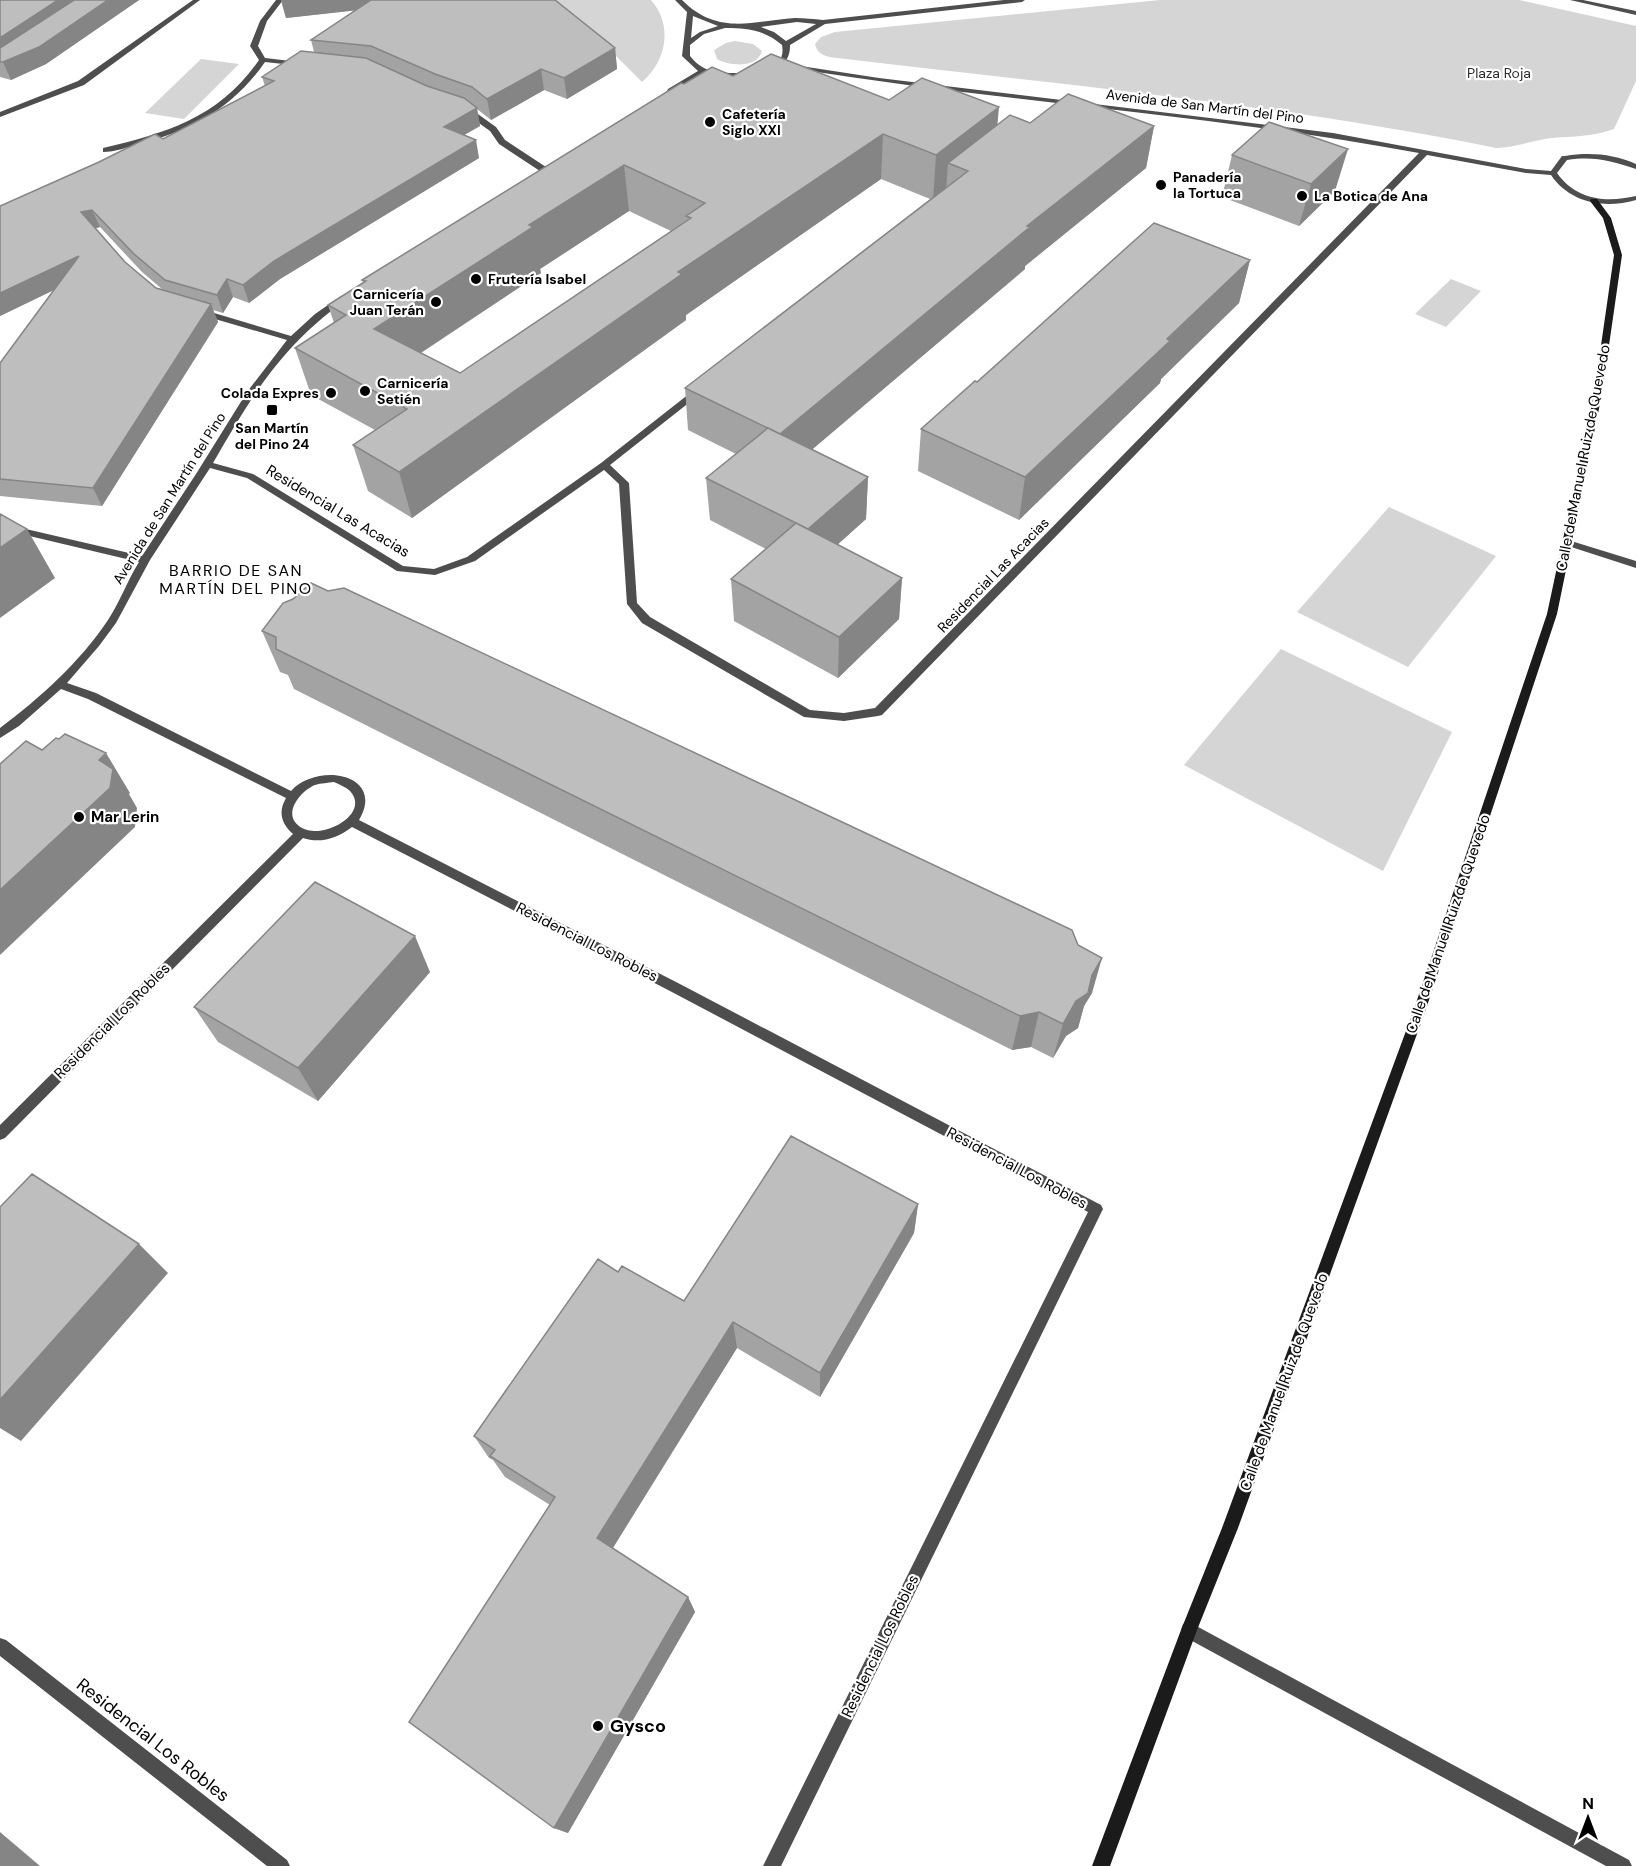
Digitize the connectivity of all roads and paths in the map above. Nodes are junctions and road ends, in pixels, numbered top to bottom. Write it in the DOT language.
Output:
graph roads {
  1 [pos="197,0"];
  2 [pos="279,0"];
  3 [pos="678,0"];
  4 [pos="1022,0"];
  5 [pos="1574,0"];
  6 [pos="690,12"];
  7 [pos="1636,13"];
  8 [pos="823,22"];
  9 [pos="724,26"];
  10 [pos="753,26"];
  11 [pos="687,44"];
  12 [pos="786,44"];
  13 [pos="263,60"];
  14 [pos="780,64"];
  15 [pos="312,66"];
  16 [pos="702,71"];
  17 [pos="665,95"];
  18 [pos="1067,102"];
  19 [pos="456,105"];
  20 [pos="1058,109"];
  21 [pos="0,115"];
  22 [pos="106,150"];
  23 [pos="1426,151"];
  24 [pos="555,166"];
  25 [pos="1636,167"];
  26 [pos="546,171"];
  27 [pos="1553,173"];
  28 [pos="537,177"];
  29 [pos="1636,198"];
  30 [pos="1594,201"];
  31 [pos="350,293"];
  32 [pos="191,309"];
  33 [pos="292,339"];
  34 [pos="708,384"];
  35 [pos="207,464"];
  36 [pos="604,465"];
  37 [pos="0,526"];
  38 [pos="1568,543"];
  39 [pos="144,560"];
  40 [pos="1636,565"];
  41 [pos="59,684"];
  42 [pos="0,734"];
  43 [pos="292,796"];
  44 [pos="352,822"];
  45 [pos="301,833"];
  46 [pos="0,1134"];
  47 [pos="1189,1630"];
  48 [pos="0,1646"];
  49 [pos="281,1866"];
  50 [pos="772,1866"];
  51 [pos="1101,1866"];
  52 [pos="1623,1866"];
  1 -- 21 [label="street"];
  2 -- 13 [label="street"];
  3 -- 6 [label="street"];
  4 -- 8 [label="street"];
  5 -- 7 [label="street"];
  6 -- 9 [label="street"];
  6 -- 11 [label="street"];
  8 -- 10 [label="street"];
  8 -- 12 [label="street"];
  9 -- 10 [label="street"];
  9 -- 11 [label="street"];
  10 -- 12 [label="street"];
  11 -- 16 [label="street"];
  12 -- 14 [label="street"];
  13 -- 15 [label="street"];
  13 -- 22 [label="street"];
  14 -- 16 [label="street"];
  14 -- 18 [label="street, Avenida de San Martín del Pino"];
  16 -- 17 [label="street"];
  18 -- 20 [label="street"];
  18 -- 23 [label="street, Avenida de San Martín del Pino"];
  19 -- 26 [label="street"];
  23 -- 27 [label="street, Avenida de San Martín del Pino"];
  23 -- 36 [label="street, Residencial Las Acacias"];
  24 -- 26 [label="street"];
  25 -- 27 [label="street"];
  26 -- 28 [label="street"];
  27 -- 30 [label="street"];
  29 -- 30 [label="street"];
  30 -- 38 [label="main road, Calle de Manuel Ruiz de Quevedo"];
  31 -- 33 [label="street, Avenida de San Martín del Pino"];
  32 -- 33 [label="street"];
  33 -- 35 [label="street, Avenida de San Martín del Pino"];
  34 -- 36 [label="street, Residencial Las Acacias"];
  35 -- 36 [label="street, Residencial Las Acacias"];
  35 -- 39 [label="street, Avenida de San Martín del Pino"];
  37 -- 39 [label="street"];
  38 -- 40 [label="street"];
  38 -- 47 [label="main road, Calle de Manuel Ruiz de Quevedo"];
  39 -- 41 [label="street, Avenida de San Martín del Pino"];
  41 -- 42 [label="street, Avenida de San Martín del Pino"];
  41 -- 43 [label="street"];
  43 -- 44 [label="street"];
  43 -- 45 [label="street"];
  44 -- 45 [label="street"];
  44 -- 50 [label="street, Residencial Los Robles"];
  45 -- 46 [label="street, Residencial Los Robles"];
  47 -- 51 [label="main road, Calle de Manuel Ruiz de Quevedo"];
  47 -- 52 [label="street"];
  48 -- 49 [label="street, Residencial Los Robles"];
}
